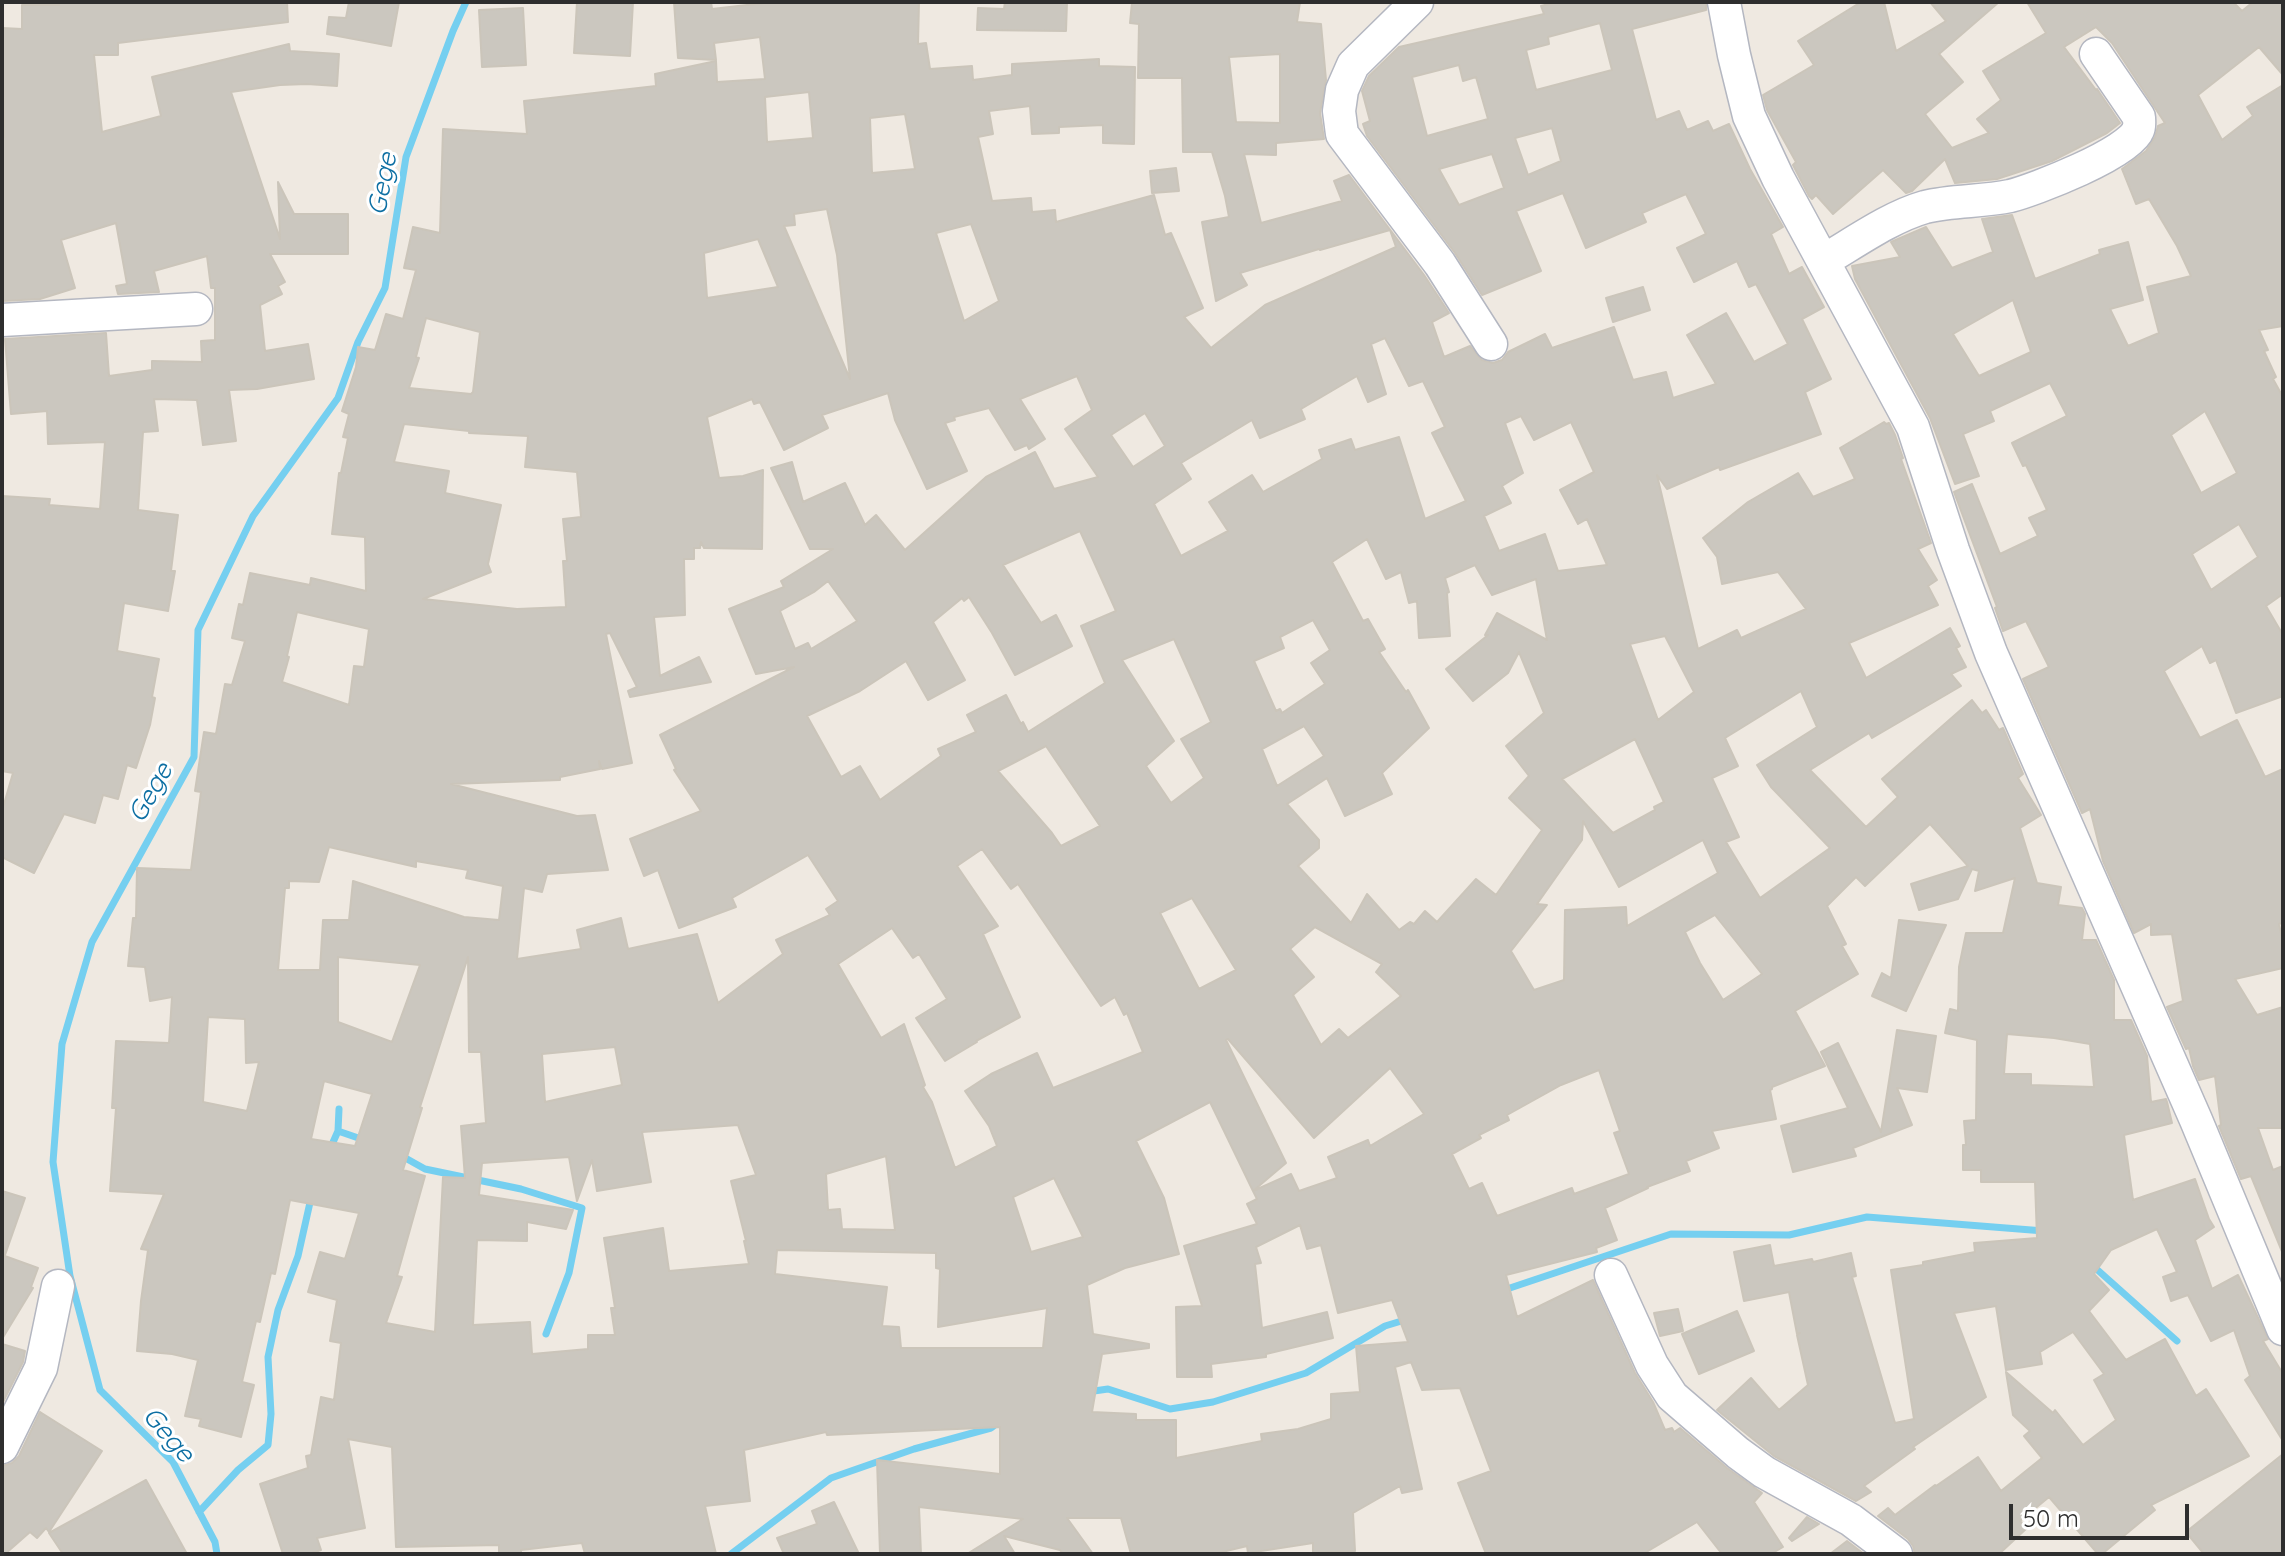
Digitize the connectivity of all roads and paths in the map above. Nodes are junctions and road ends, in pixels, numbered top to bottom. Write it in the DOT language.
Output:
graph roads {
  1 [pos="1417,2"];
  2 [pos="1724,2"];
  3 [pos="2096,54"];
  4 [pos="1823,261"];
  5 [pos="196,309"];
  6 [pos="2,320"];
  7 [pos="1491,344"];
  8 [pos="1611,1275"];
  9 [pos="58,1286"];
  10 [pos="2283,1329"];
  11 [pos="2,1447"];
  12 [pos="1896,1554"];
  1 -- 7 [label="street"];
  2 -- 4 [label="street"];
  3 -- 4 [label="street"];
  4 -- 10 [label="street"];
  5 -- 6 [label="street"];
  8 -- 12 [label="street"];
  9 -- 11 [label="street"];
}
